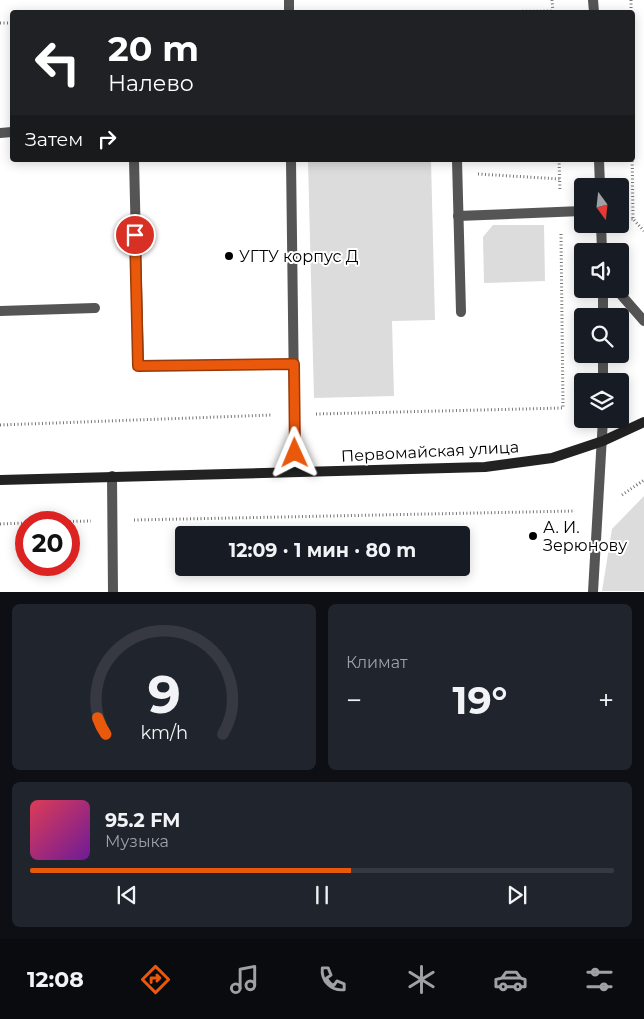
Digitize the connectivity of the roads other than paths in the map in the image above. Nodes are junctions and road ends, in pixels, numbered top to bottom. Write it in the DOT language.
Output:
graph roads {
  1 [pos="134,162"];
  2 [pos="291,162"];
  3 [pos="457,162"];
  4 [pos="599,162"];
  5 [pos="600,178"];
  6 [pos="574,211"];
  7 [pos="458,216"];
  8 [pos="624,298"];
  9 [pos="94,308"];
  10 [pos="0,311"];
  11 [pos="462,312"];
  12 [pos="644,322"];
  13 [pos="294,364"];
  14 [pos="644,422"];
  15 [pos="603,428"];
  16 [pos="603,442"];
  17 [pos="295,472"];
  18 [pos="112,476"];
  19 [pos="0,480"];
  20 [pos="113,592"];
  21 [pos="593,592"];
  1 -- 13 [label="street"];
  2 -- 13 [label="street"];
  3 -- 7 [label="street"];
  4 -- 5 [label="street"];
  6 -- 7 [label="street"];
  7 -- 11 [label="street"];
  8 -- 12 [label="street"];
  9 -- 10 [label="street"];
  13 -- 17 [label="street"];
  14 -- 16 [label="main road, Первомайская улица"];
  15 -- 16 [label="street"];
  16 -- 17 [label="main road, Первомайская улица"];
  16 -- 21 [label="street"];
  17 -- 18 [label="main road, Первомайская улица"];
  18 -- 19 [label="main road, Первомайская улица"];
  18 -- 20 [label="street"];
}
